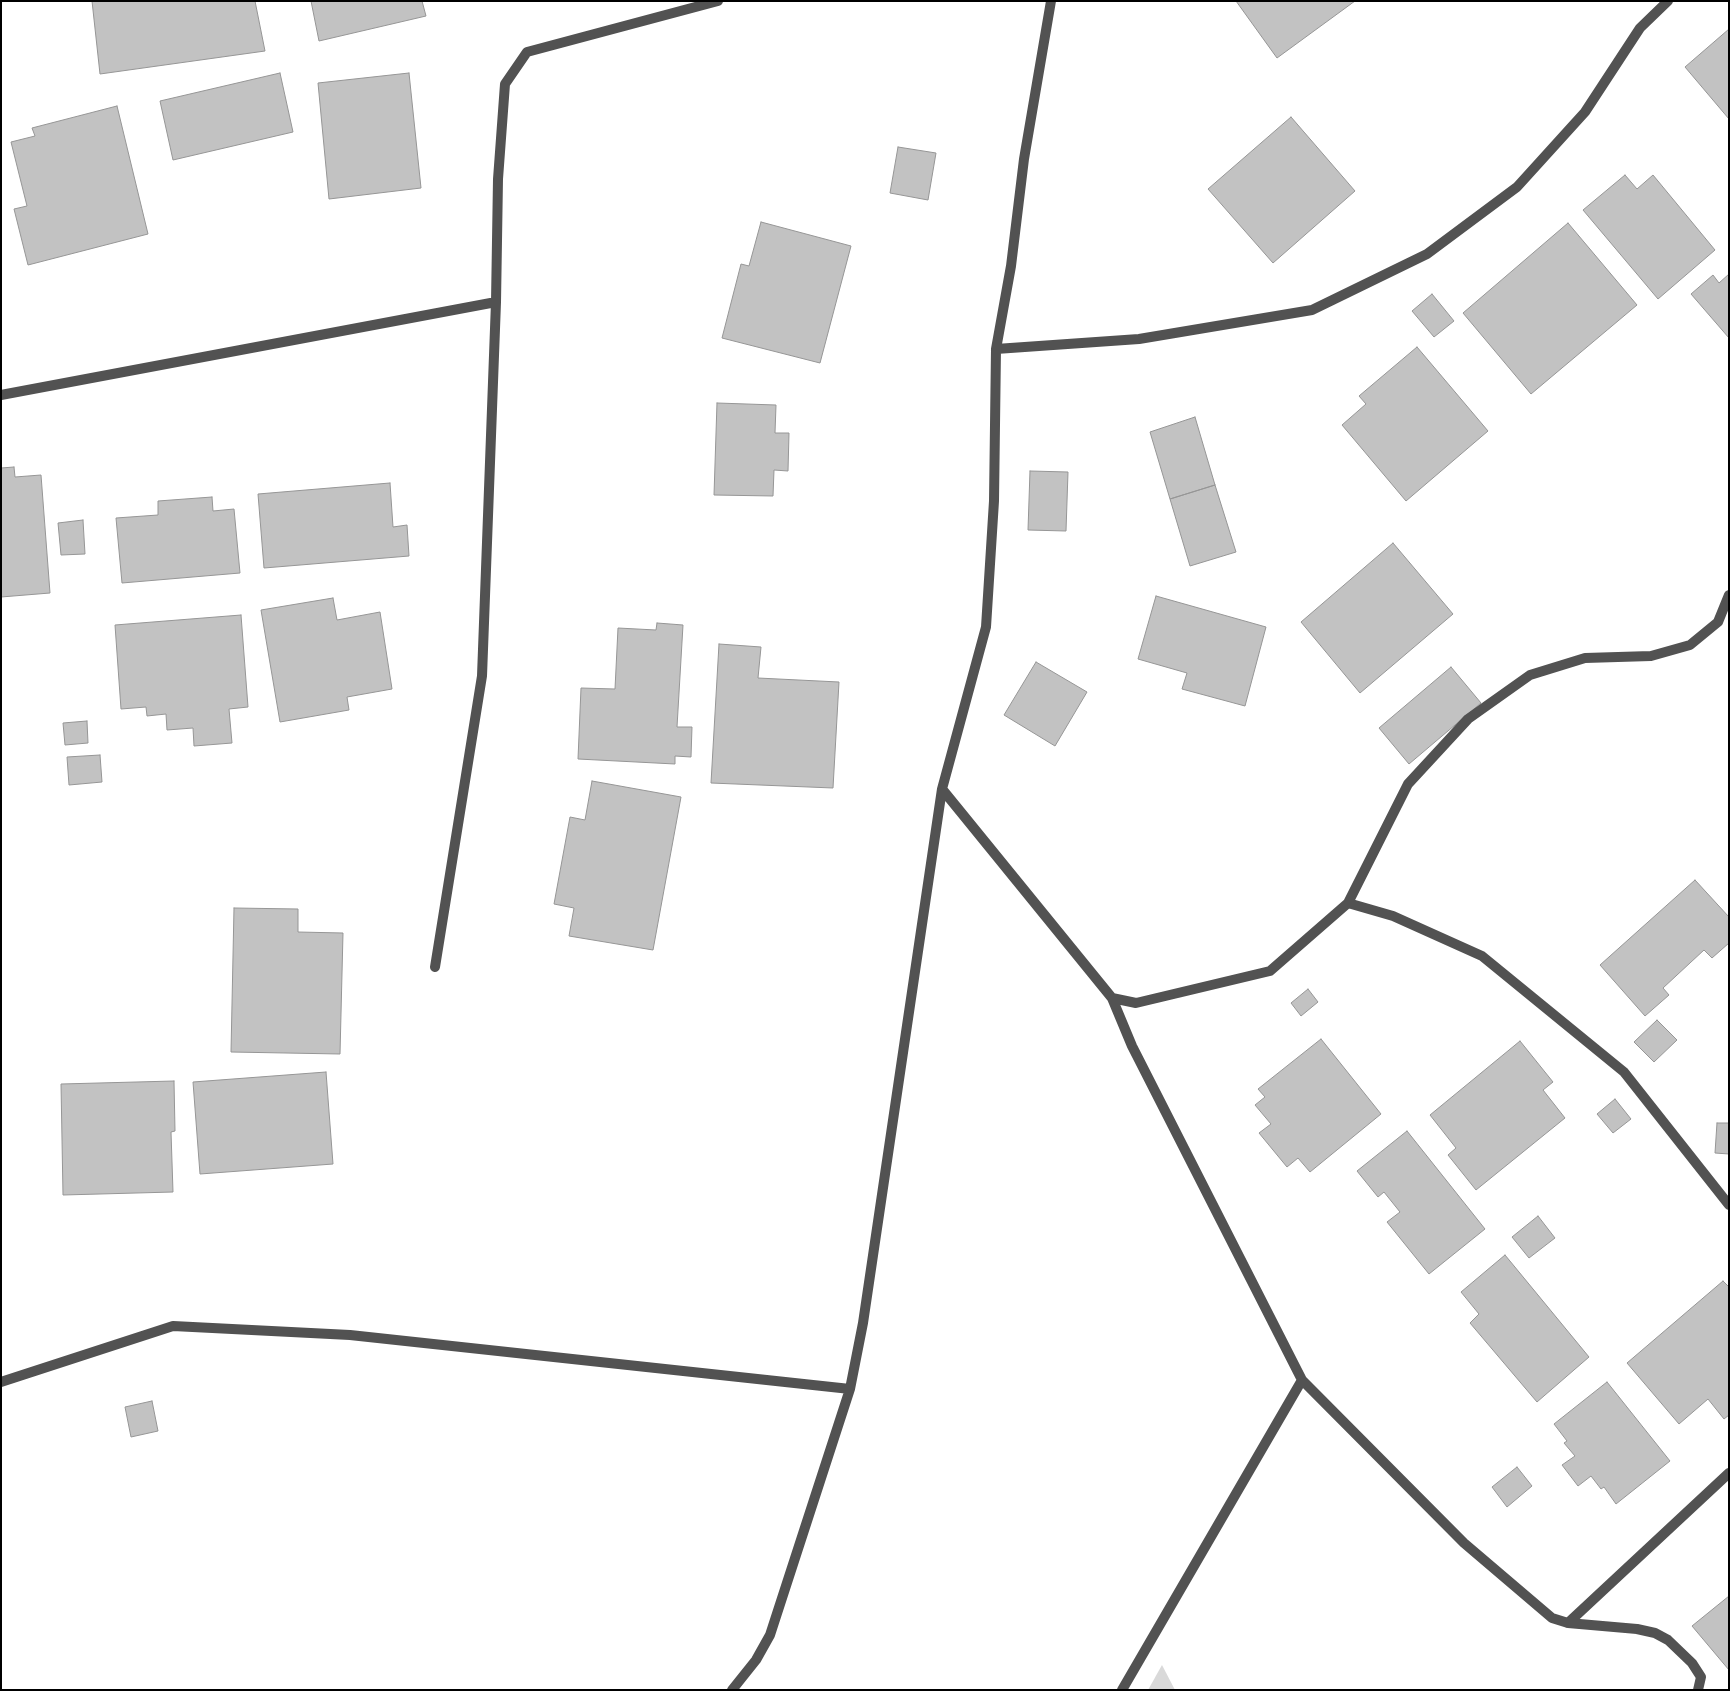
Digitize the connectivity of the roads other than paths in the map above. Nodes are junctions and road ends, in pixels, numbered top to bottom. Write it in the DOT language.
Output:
graph roads {
  1 [pos="718,1"];
  2 [pos="1051,1"];
  3 [pos="1668,1"];
  4 [pos="496,302"];
  5 [pos="996,349"];
  6 [pos="1,396"];
  7 [pos="1729,595"];
  8 [pos="942,789"];
  9 [pos="1348,903"];
  10 [pos="436,967"];
  11 [pos="1112,998"];
  12 [pos="1729,1205"];
  13 [pos="1302,1380"];
  14 [pos="1,1382"];
  15 [pos="850,1389"];
  16 [pos="1729,1473"];
  17 [pos="1568,1623"];
  18 [pos="732,1690"];
  19 [pos="1122,1690"];
  20 [pos="1698,1690"];
  1 -- 4 [label="street"];
  2 -- 5 [label="street"];
  3 -- 5 [label="street"];
  4 -- 6 [label="street"];
  4 -- 10 [label="street"];
  5 -- 8 [label="street"];
  7 -- 9 [label="street"];
  8 -- 11 [label="street"];
  8 -- 15 [label="street"];
  9 -- 11 [label="street"];
  9 -- 12 [label="street"];
  11 -- 13 [label="street"];
  13 -- 17 [label="street"];
  13 -- 19 [label="street"];
  14 -- 15 [label="street"];
  15 -- 18 [label="street"];
  16 -- 17 [label="street"];
  17 -- 20 [label="street"];
}
